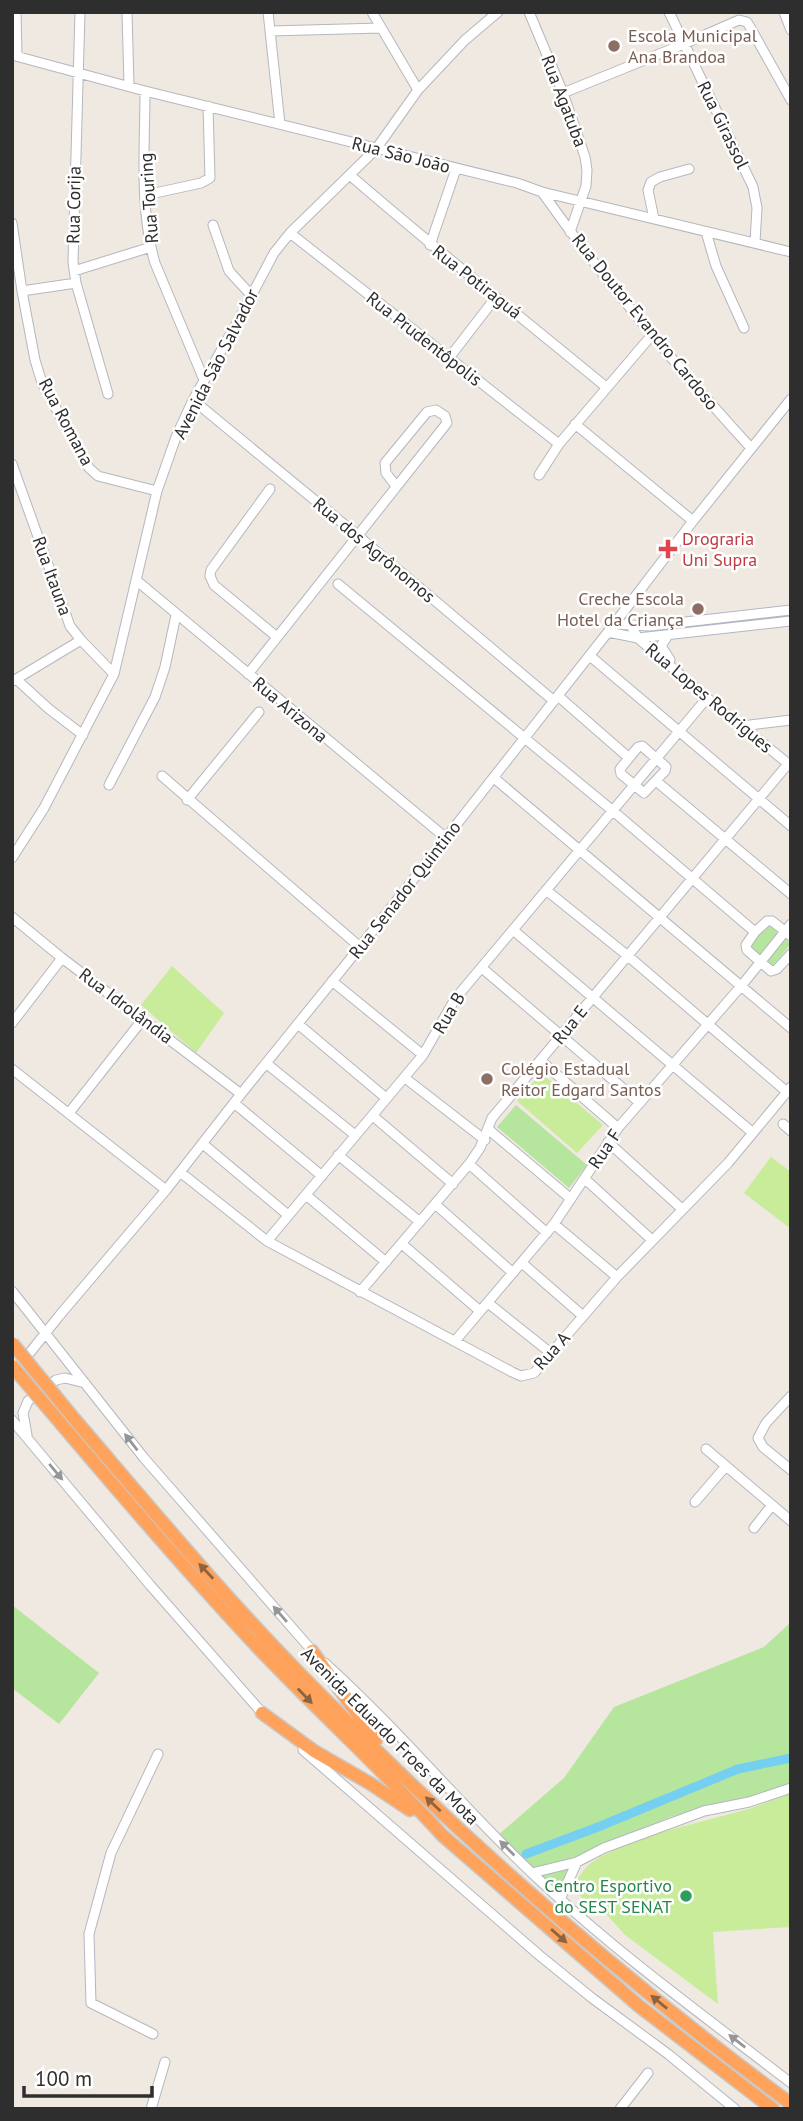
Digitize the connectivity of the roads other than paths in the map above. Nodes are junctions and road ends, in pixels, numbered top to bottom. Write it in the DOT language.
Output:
graph roads {
  1 [pos="16,12"];
  2 [pos="80,12"];
  3 [pos="127,12"];
  4 [pos="268,12"];
  5 [pos="372,12"];
  6 [pos="498,12"];
  7 [pos="529,12"];
  8 [pos="669,12"];
  9 [pos="784,12"];
  10 [pos="381,28"];
  11 [pos="791,30"];
  12 [pos="270,31"];
  13 [pos="684,44"];
  14 [pos="15,56"];
  15 [pos="77,72"];
  16 [pos="129,86"];
  17 [pos="145,90"];
  18 [pos="418,90"];
  19 [pos="563,93"];
  20 [pos="791,100"];
  21 [pos="208,106"];
  22 [pos="281,124"];
  23 [pos="376,149"];
  24 [pos="456,169"];
  25 [pos="689,169"];
  26 [pos="351,176"];
  27 [pos="542,192"];
  28 [pos="146,195"];
  29 [pos="581,202"];
  30 [pos="654,219"];
  31 [pos="12,223"];
  32 [pos="213,225"];
  33 [pos="570,232"];
  34 [pos="706,232"];
  35 [pos="290,233"];
  36 [pos="755,242"];
  37 [pos="430,245"];
  38 [pos="151,247"];
  39 [pos="791,252"];
  40 [pos="74,271"];
  41 [pos="76,283"];
  42 [pos="22,291"];
  43 [pos="251,295"];
  44 [pos="496,297"];
  45 [pos="744,328"];
  46 [pos="651,336"];
  47 [pos="449,358"];
  48 [pos="204,380"];
  49 [pos="606,387"];
  50 [pos="108,394"];
  51 [pos="791,399"];
  52 [pos="193,400"];
  53 [pos="575,424"];
  54 [pos="559,444"];
  55 [pos="751,448"];
  56 [pos="12,464"];
  57 [pos="539,475"];
  58 [pos="396,485"];
  59 [pos="270,489"];
  60 [pos="157,491"];
  61 [pos="693,521"];
  62 [pos="357,535"];
  63 [pos="136,580"];
  64 [pos="338,584"];
  65 [pos="791,610"];
  66 [pos="176,615"];
  67 [pos="791,621"];
  68 [pos="739,622"];
  69 [pos="631,626"];
  70 [pos="611,628"];
  71 [pos="668,635"];
  72 [pos="278,637"];
  73 [pos="638,638"];
  74 [pos="81,640"];
  75 [pos="590,656"];
  76 [pos="114,674"];
  77 [pos="248,674"];
  78 [pos="14,680"];
  79 [pos="690,683"];
  80 [pos="707,698"];
  81 [pos="556,699"];
  82 [pos="259,712"];
  83 [pos="791,720"];
  84 [pos="742,726"];
  85 [pos="678,732"];
  86 [pos="83,736"];
  87 [pos="525,737"];
  88 [pos="627,756"];
  89 [pos="657,757"];
  90 [pos="790,765"];
  91 [pos="162,776"];
  92 [pos="494,778"];
  93 [pos="656,781"];
  94 [pos="109,785"];
  95 [pos="633,786"];
  96 [pos="758,799"];
  97 [pos="187,800"];
  98 [pos="613,811"];
  99 [pos="791,826"];
  100 [pos="446,838"];
  101 [pos="726,838"];
  102 [pos="579,850"];
  103 [pos="12,858"];
  104 [pos="691,878"];
  105 [pos="546,890"];
  106 [pos="791,894"];
  107 [pos="12,916"];
  108 [pos="660,918"];
  109 [pos="513,930"];
  110 [pos="789,930"];
  111 [pos="755,932"];
  112 [pos="360,947"];
  113 [pos="628,956"];
  114 [pos="790,957"];
  115 [pos="62,958"];
  116 [pos="760,962"];
  117 [pos="482,968"];
  118 [pos="332,981"];
  119 [pos="741,985"];
  120 [pos="593,997"];
  121 [pos="143,1019"];
  122 [pos="12,1023"];
  123 [pos="706,1023"];
  124 [pos="298,1024"];
  125 [pos="791,1028"];
  126 [pos="561,1035"];
  127 [pos="423,1055"];
  128 [pos="541,1061"];
  129 [pos="267,1064"];
  130 [pos="672,1064"];
  131 [pos="12,1069"];
  132 [pos="405,1078"];
  133 [pos="789,1090"];
  134 [pos="241,1094"];
  135 [pos="386,1098"];
  136 [pos="234,1103"];
  137 [pos="640,1103"];
  138 [pos="69,1113"];
  139 [pos="373,1116"];
  140 [pos="618,1128"];
  141 [pos="488,1129"];
  142 [pos="753,1133"];
  143 [pos="355,1135"];
  144 [pos="485,1140"];
  145 [pos="608,1142"];
  146 [pos="203,1144"];
  147 [pos="338,1155"];
  148 [pos="469,1164"];
  149 [pos="180,1172"];
  150 [pos="322,1176"];
  151 [pos="584,1179"];
  152 [pos="453,1184"];
  153 [pos="166,1190"];
  154 [pos="306,1195"];
  155 [pos="571,1199"];
  156 [pos="435,1204"];
  157 [pos="682,1209"];
  158 [pos="288,1215"];
  159 [pos="421,1222"];
  160 [pos="554,1224"];
  161 [pos="547,1233"];
  162 [pos="652,1240"];
  163 [pos="267,1241"];
  164 [pos="402,1244"];
  165 [pos="386,1262"];
  166 [pos="522,1263"];
  167 [pos="513,1273"];
  168 [pos="617,1277"];
  169 [pos="12,1290"];
  170 [pos="360,1292"];
  171 [pos="488,1303"];
  172 [pos="480,1311"];
  173 [pos="583,1316"];
  174 [pos="45,1332"];
  175 [pos="455,1340"];
  176 [pos="12,1343"];
  177 [pos="57,1348"];
  178 [pos="30,1351"];
  179 [pos="552,1354"];
  180 [pos="12,1366"];
  181 [pos="12,1375"];
  182 [pos="85,1383"];
  183 [pos="791,1396"];
  184 [pos="12,1420"];
  185 [pos="28,1438"];
  186 [pos="706,1449"];
  187 [pos="726,1466"];
  188 [pos="791,1470"];
  189 [pos="695,1502"];
  190 [pos="772,1505"];
  191 [pos="791,1521"];
  192 [pos="754,1528"];
  193 [pos="312,1651"];
  194 [pos="262,1713"];
  195 [pos="158,1754"];
  196 [pos="411,1784"];
  197 [pos="791,1788"];
  198 [pos="442,1835"];
  199 [pos="577,1862"];
  200 [pos="532,1873"];
  201 [pos="560,1899"];
  202 [pos="153,2034"];
  203 [pos="165,2062"];
  204 [pos="648,2073"];
  205 [pos="791,2083"];
  206 [pos="791,2104"];
  207 [pos="151,2109"];
  208 [pos="620,2109"];
  209 [pos="735,2109"];
  210 [pos="773,2109"];
  1 -- 14 [label="street"];
  2 -- 15 [label="street, Rua Corija"];
  3 -- 16 [label="street"];
  4 -- 12 [label="street"];
  5 -- 10 [label="street"];
  6 -- 18 [label="street, Avenida São Salvador"];
  7 -- 19 [label="street, Rua Agatuba"];
  8 -- 13 [label="street, Rua Girassol"];
  9 -- 11 [label="street"];
  10 -- 12 [label="street"];
  10 -- 18 [label="street"];
  12 -- 22 [label="street"];
  13 -- 19 [label="street"];
  13 -- 20 [label="street"];
  13 -- 36 [label="street, Rua Girassol"];
  14 -- 15 [label="street, Rua São João"];
  15 -- 16 [label="street, Rua São João"];
  15 -- 40 [label="street, Rua Corija"];
  16 -- 17 [label="street, Rua São João"];
  17 -- 21 [label="street, Rua São João"];
  17 -- 28 [label="street, Rua Touring"];
  18 -- 23 [label="street, Avenida São Salvador"];
  19 -- 29 [label="street, Rua Agatuba"];
  21 -- 22 [label="street, Rua São João"];
  21 -- 28 [label="street"];
  22 -- 23 [label="street, Rua São João"];
  23 -- 24 [label="street, Rua São João"];
  23 -- 26 [label="street, Avenida São Salvador"];
  24 -- 27 [label="street, Rua São João"];
  24 -- 37 [label="street"];
  25 -- 30 [label="street"];
  26 -- 35 [label="street, Avenida São Salvador"];
  26 -- 37 [label="street, Rua Potiraguá"];
  27 -- 29 [label="street, Rua São João"];
  27 -- 33 [label="street, Rua Doutor Evandro Cardoso"];
  28 -- 38 [label="street, Rua Touring"];
  29 -- 30 [label="street, Rua São João"];
  29 -- 33 [label="street, Rua Agatuba"];
  30 -- 34 [label="street, Rua São João"];
  31 -- 42 [label="street, Rua Romana"];
  32 -- 43 [label="street"];
  33 -- 46 [label="street, Rua Doutor Evandro Cardoso"];
  34 -- 36 [label="street, Rua São João"];
  34 -- 45 [label="street"];
  35 -- 43 [label="street, Avenida São Salvador"];
  35 -- 47 [label="street, Rua Prudentôpolis"];
  36 -- 39 [label="street, Rua São João"];
  37 -- 44 [label="street, Rua Potiraguá"];
  38 -- 40 [label="street"];
  38 -- 48 [label="street, Rua Touring"];
  40 -- 41 [label="street, Rua Corija"];
  41 -- 42 [label="street"];
  41 -- 50 [label="street, Rua Corija"];
  42 -- 60 [label="street, Rua Romana"];
  43 -- 48 [label="street, Avenida São Salvador"];
  44 -- 47 [label="street"];
  44 -- 49 [label="street, Rua Potiraguá"];
  46 -- 49 [label="street"];
  46 -- 55 [label="street, Rua Doutor Evandro Cardoso"];
  47 -- 54 [label="street, Rua Prudentôpolis"];
  48 -- 52 [label="street, Avenida São Salvador"];
  49 -- 53 [label="street"];
  51 -- 55 [label="street, Rua Senador Quintino"];
  52 -- 60 [label="street, Avenida São Salvador"];
  52 -- 62 [label="street, Rua dos Agrônomos"];
  53 -- 54 [label="street"];
  53 -- 61 [label="street"];
  54 -- 57 [label="street"];
  55 -- 61 [label="street, Rua Senador Quintino"];
  56 -- 74 [label="street, Rua Itauna"];
  58 -- 58 [label="street"];
  58 -- 62 [label="street"];
  59 -- 72 [label="street"];
  60 -- 63 [label="street, Avenida São Salvador"];
  61 -- 70 [label="street, Rua Senador Quintino"];
  62 -- 72 [label="street"];
  62 -- 81 [label="street, Rua dos Agrônomos"];
  63 -- 66 [label="street, Rua Arizona"];
  63 -- 76 [label="street, Avenida São Salvador"];
  64 -- 87 [label="street"];
  65 -- 68 [label="street"];
  66 -- 77 [label="street, Rua Arizona"];
  66 -- 94 [label="street"];
  67 -- 68 [label="street"];
  68 -- 69 [label="street"];
  68 -- 71 [label="street"];
  69 -- 70 [label="street"];
  69 -- 73 [label="street, Rua Lopes Rodrigues"];
  70 -- 73 [label="street"];
  70 -- 75 [label="street, Rua Senador Quintino"];
  71 -- 73 [label="street"];
  71 -- 79 [label="street"];
  72 -- 77 [label="street"];
  73 -- 79 [label="street, Rua Lopes Rodrigues"];
  74 -- 76 [label="street, Rua Itauna"];
  74 -- 78 [label="street"];
  75 -- 81 [label="street, Rua Senador Quintino"];
  75 -- 85 [label="street"];
  76 -- 86 [label="street, Avenida São Salvador"];
  77 -- 100 [label="street, Rua Arizona"];
  78 -- 86 [label="street"];
  79 -- 80 [label="street, Rua Lopes Rodrigues"];
  80 -- 84 [label="street, Rua Lopes Rodrigues"];
  80 -- 85 [label="street"];
  81 -- 87 [label="street, Rua Senador Quintino"];
  81 -- 88 [label="street, Rua dos Agrônomos"];
  82 -- 97 [label="street"];
  83 -- 84 [label="street"];
  84 -- 90 [label="street, Rua Lopes Rodrigues"];
  85 -- 89 [label="street"];
  85 -- 96 [label="street"];
  86 -- 103 [label="street, Avenida São Salvador"];
  87 -- 92 [label="street, Rua Senador Quintino"];
  87 -- 98 [label="street"];
  88 -- 89 [label="street"];
  88 -- 95 [label="street"];
  89 -- 93 [label="street"];
  89 -- 95 [label="street, Rua B"];
  90 -- 96 [label="street, Rua E"];
  91 -- 97 [label="street"];
  92 -- 100 [label="street, Rua Senador Quintino"];
  92 -- 102 [label="street"];
  93 -- 95 [label="street"];
  93 -- 101 [label="street"];
  95 -- 98 [label="street, Rua B"];
  96 -- 99 [label="street"];
  96 -- 101 [label="street, Rua E"];
  97 -- 112 [label="street"];
  98 -- 102 [label="street, Rua B"];
  98 -- 104 [label="street"];
  100 -- 112 [label="street, Rua Senador Quintino"];
  101 -- 104 [label="street, Rua E"];
  101 -- 106 [label="street"];
  102 -- 105 [label="street, Rua B"];
  102 -- 108 [label="street"];
  104 -- 108 [label="street, Rua E"];
  104 -- 111 [label="street"];
  105 -- 109 [label="street, Rua B"];
  105 -- 113 [label="street"];
  107 -- 115 [label="street, Rua Idrolândia"];
  108 -- 113 [label="street, Rua E"];
  108 -- 119 [label="street"];
  109 -- 117 [label="street, Rua B"];
  109 -- 120 [label="street"];
  110 -- 111 [label="street"];
  110 -- 116 [label="street, Rua F"];
  111 -- 116 [label="street"];
  112 -- 118 [label="street, Rua Senador Quintino"];
  113 -- 120 [label="street, Rua E"];
  113 -- 123 [label="street"];
  114 -- 116 [label="street"];
  115 -- 121 [label="street, Rua Idrolândia"];
  115 -- 122 [label="street"];
  116 -- 119 [label="street, Rua F"];
  117 -- 126 [label="street"];
  117 -- 127 [label="street, Rua B"];
  118 -- 124 [label="street, Rua Senador Quintino"];
  118 -- 127 [label="street"];
  119 -- 123 [label="street, Rua F"];
  119 -- 125 [label="street"];
  120 -- 126 [label="street, Rua E"];
  120 -- 130 [label="street"];
  121 -- 134 [label="street, Rua Idrolândia"];
  121 -- 138 [label="street"];
  123 -- 130 [label="street, Rua F"];
  123 -- 133 [label="street"];
  124 -- 129 [label="street, Rua Senador Quintino"];
  124 -- 135 [label="street"];
  126 -- 128 [label="street, Rua E"];
  126 -- 137 [label="street"];
  127 -- 132 [label="street, Rua B"];
  128 -- 140 [label="street"];
  128 -- 141 [label="street, Rua E"];
  129 -- 134 [label="street, Rua Senador Quintino"];
  129 -- 143 [label="street"];
  130 -- 137 [label="street, Rua F"];
  130 -- 142 [label="street"];
  131 -- 138 [label="street"];
  132 -- 135 [label="street, Rua B"];
  132 -- 144 [label="street"];
  133 -- 142 [label="street, Rua A"];
  134 -- 136 [label="street, Rua Senador Quintino"];
  135 -- 139 [label="street, Rua B"];
  136 -- 146 [label="street, Rua Senador Quintino"];
  136 -- 150 [label="street"];
  137 -- 140 [label="street, Rua F"];
  138 -- 153 [label="street"];
  139 -- 143 [label="street, Rua B"];
  139 -- 152 [label="street"];
  140 -- 145 [label="street, Rua F"];
  141 -- 144 [label="street, Rua E"];
  141 -- 155 [label="street"];
  142 -- 157 [label="street, Rua A"];
  143 -- 147 [label="street, Rua B"];
  144 -- 148 [label="street, Rua E"];
  145 -- 151 [label="street, Rua F"];
  145 -- 157 [label="street"];
  146 -- 149 [label="street, Rua Senador Quintino"];
  146 -- 158 [label="street"];
  147 -- 150 [label="street, Rua B"];
  147 -- 159 [label="street"];
  148 -- 152 [label="street, Rua E"];
  148 -- 161 [label="street"];
  149 -- 153 [label="street, Rua Senador Quintino"];
  149 -- 163 [label="street, Rua A"];
  150 -- 154 [label="street, Rua B"];
  151 -- 155 [label="street, Rua F"];
  151 -- 162 [label="street"];
  152 -- 156 [label="street, Rua E"];
  153 -- 174 [label="street, Rua Senador Quintino"];
  154 -- 158 [label="street, Rua B"];
  154 -- 165 [label="street"];
  155 -- 160 [label="street, Rua F"];
  156 -- 159 [label="street, Rua E"];
  156 -- 167 [label="street"];
  157 -- 162 [label="street, Rua A"];
  158 -- 163 [label="street, Rua B"];
  159 -- 164 [label="street, Rua E"];
  160 -- 161 [label="street, Rua F"];
  160 -- 168 [label="street"];
  161 -- 166 [label="street, Rua F"];
  162 -- 168 [label="street, Rua A"];
  163 -- 170 [label="street, Rua A"];
  164 -- 165 [label="street, Rua E"];
  164 -- 172 [label="street"];
  165 -- 170 [label="street, Rua E"];
  166 -- 167 [label="street, Rua F"];
  166 -- 173 [label="street"];
  167 -- 171 [label="street, Rua F"];
  168 -- 173 [label="street, Rua A"];
  169 -- 174 [label="street"];
  170 -- 175 [label="street, Rua A"];
  171 -- 172 [label="street, Rua F"];
  171 -- 179 [label="street"];
  172 -- 175 [label="street, Rua F"];
  173 -- 179 [label="street, Rua A"];
  174 -- 177 [label="street"];
  174 -- 178 [label="street, Rua Senador Quintino"];
  175 -- 179 [label="street, Rua A"];
  196 -- 176 [label="highway, Avenida Eduardo Froes da Mota, one-way, bridge"];
  177 -- 178 [label="street"];
  177 -- 182 [label="street"];
  178 -- 181 [label="street, Rua Senador Quintino"];
  180 -- 198 [label="highway, Avenida Eduardo Froes da Mota, one-way, bridge"];
  182 -- 185 [label="street"];
  193 -- 182 [label="street, one-way"];
  183 -- 188 [label="street"];
  184 -- 185 [label="street"];
  185 -- 194 [label="street, one-way"];
  186 -- 187 [label="street"];
  187 -- 189 [label="street"];
  187 -- 190 [label="street"];
  190 -- 191 [label="street"];
  190 -- 192 [label="street"];
  193 -- 196 [label="highway"];
  200 -- 193 [label="street, one-way"];
  194 -- 198 [label="highway"];
  194 -- 209 [label="street"];
  195 -- 202 [label="street"];
  206 -- 196 [label="highway, Avenida Eduardo Froes da Mota, one-way"];
  197 -- 199 [label="street"];
  198 -- 210 [label="highway, Avenida Eduardo Froes da Mota, one-way"];
  199 -- 200 [label="street"];
  199 -- 201 [label="street"];
  200 -- 201 [label="street"];
  205 -- 201 [label="street, one-way"];
  203 -- 207 [label="street"];
  204 -- 208 [label="street"];
}
